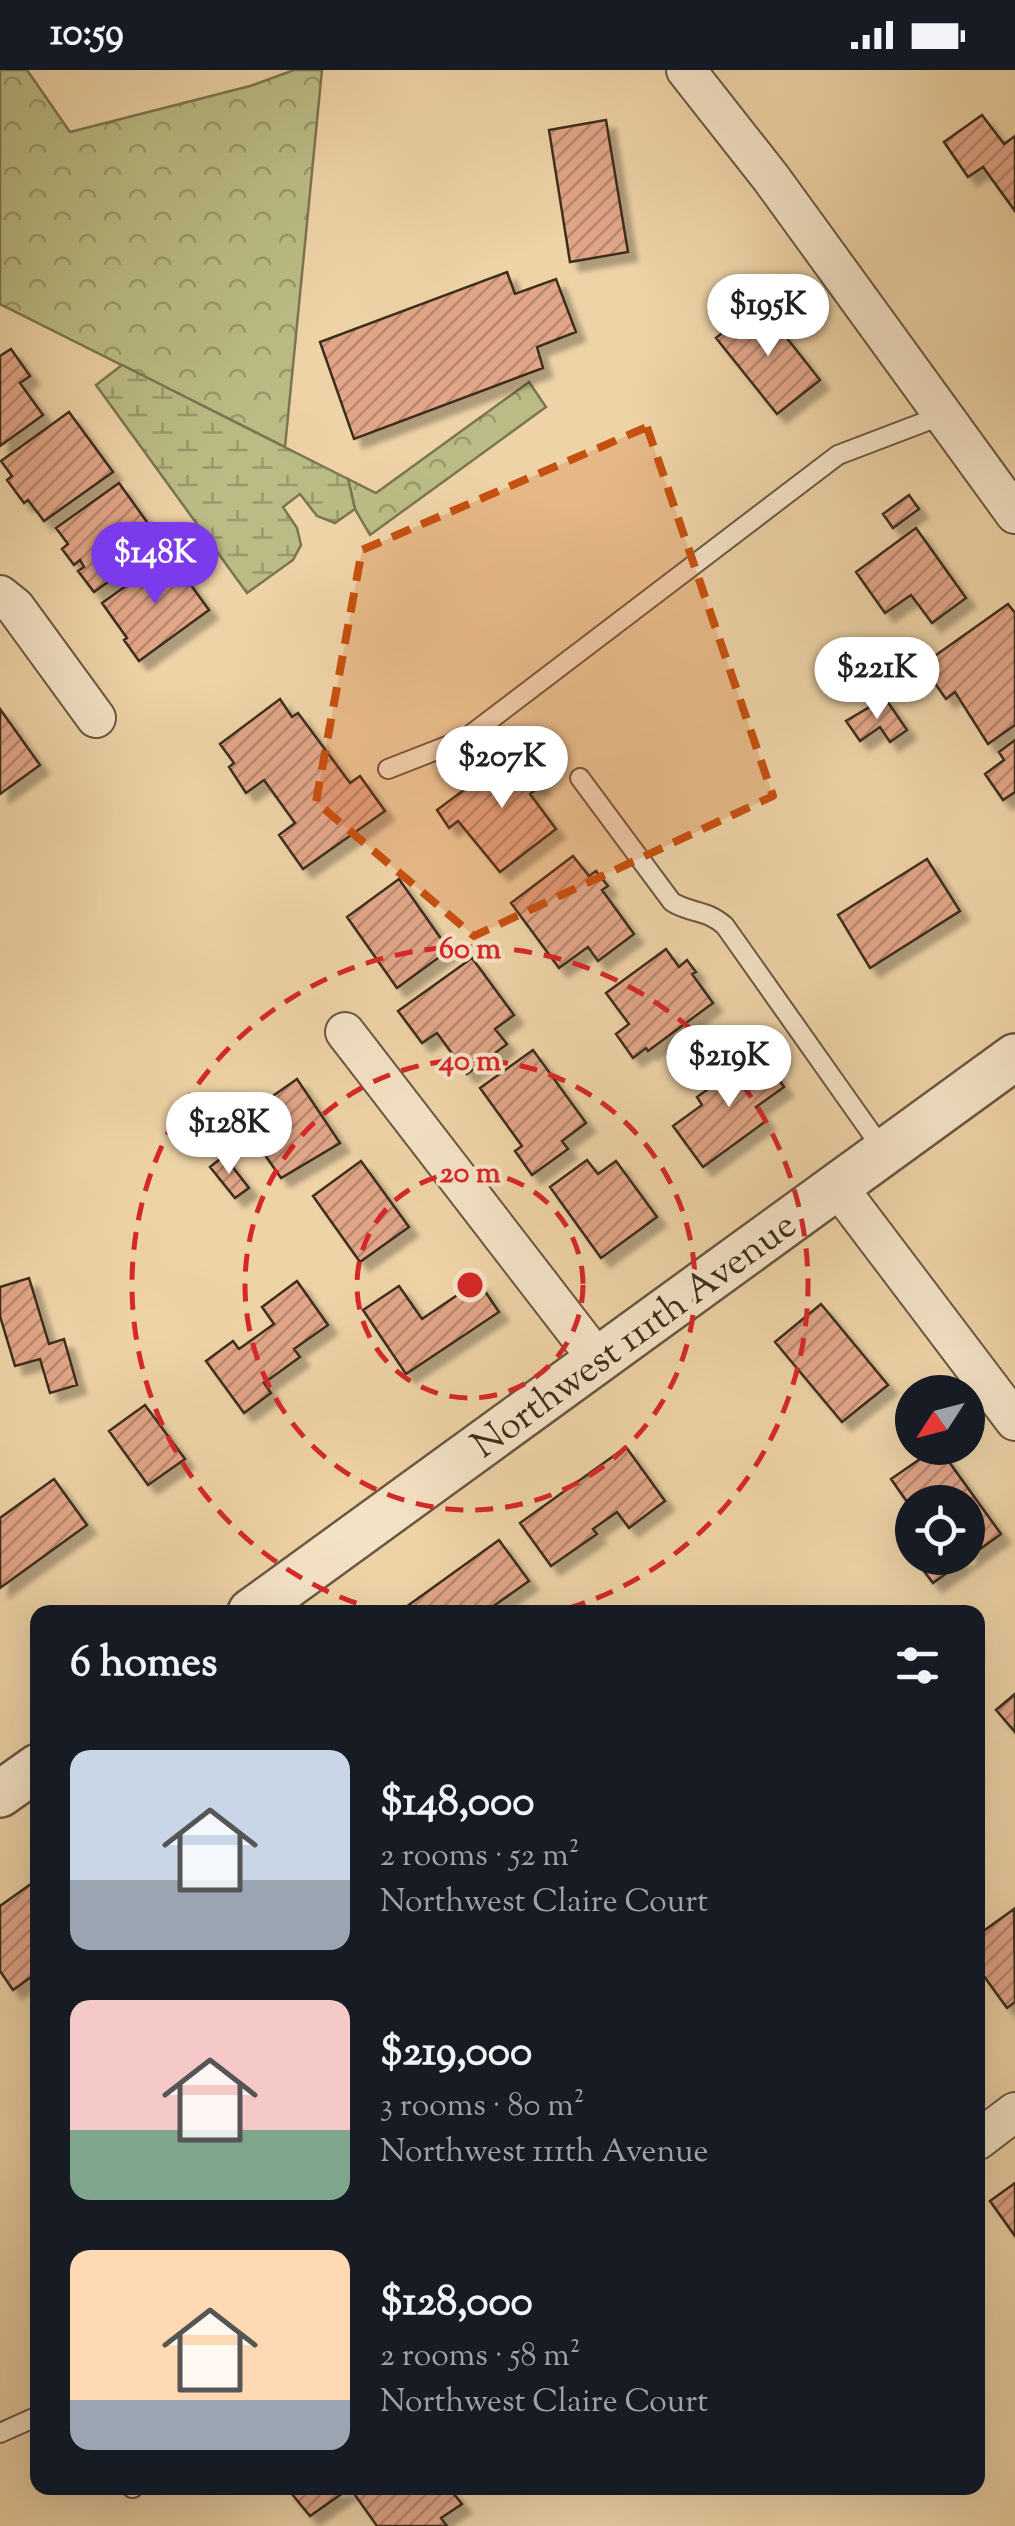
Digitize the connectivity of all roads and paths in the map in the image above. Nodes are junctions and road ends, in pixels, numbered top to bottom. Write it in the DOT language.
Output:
graph roads {
  1 [pos="686,70"];
  2 [pos="944,414"];
  3 [pos="1010,496"];
  4 [pos="0,595"];
  5 [pos="96,718"];
  6 [pos="388,770"];
  7 [pos="580,778"];
  8 [pos="344,1032"];
  9 [pos="1015,1058"];
  10 [pos="885,1152"];
  11 [pos="837,1186"];
  12 [pos="598,1360"];
  13 [pos="1015,1422"];
  14 [pos="262,1605"];
  15 [pos="30,1773"];
  16 [pos="0,1794"];
  17 [pos="1015,2112"];
  18 [pos="985,2135"];
  19 [pos="30,2420"];
  20 [pos="0,2433"];
  1 -- 2 [label="street"];
  2 -- 3 [label="street"];
  2 -- 6 [label="lane"];
  4 -- 5 [label="street"];
  7 -- 10 [label="lane"];
  8 -- 12 [label="street"];
  9 -- 10 [label="street, Northwest 111th Avenue"];
  10 -- 11 [label="street, Northwest 111th Avenue"];
  11 -- 12 [label="street, Northwest 111th Avenue"];
  11 -- 13 [label="street"];
  12 -- 14 [label="street, Northwest 111th Avenue"];
  15 -- 16 [label="street"];
  17 -- 18 [label="street"];
  19 -- 20 [label="lane"];
}
